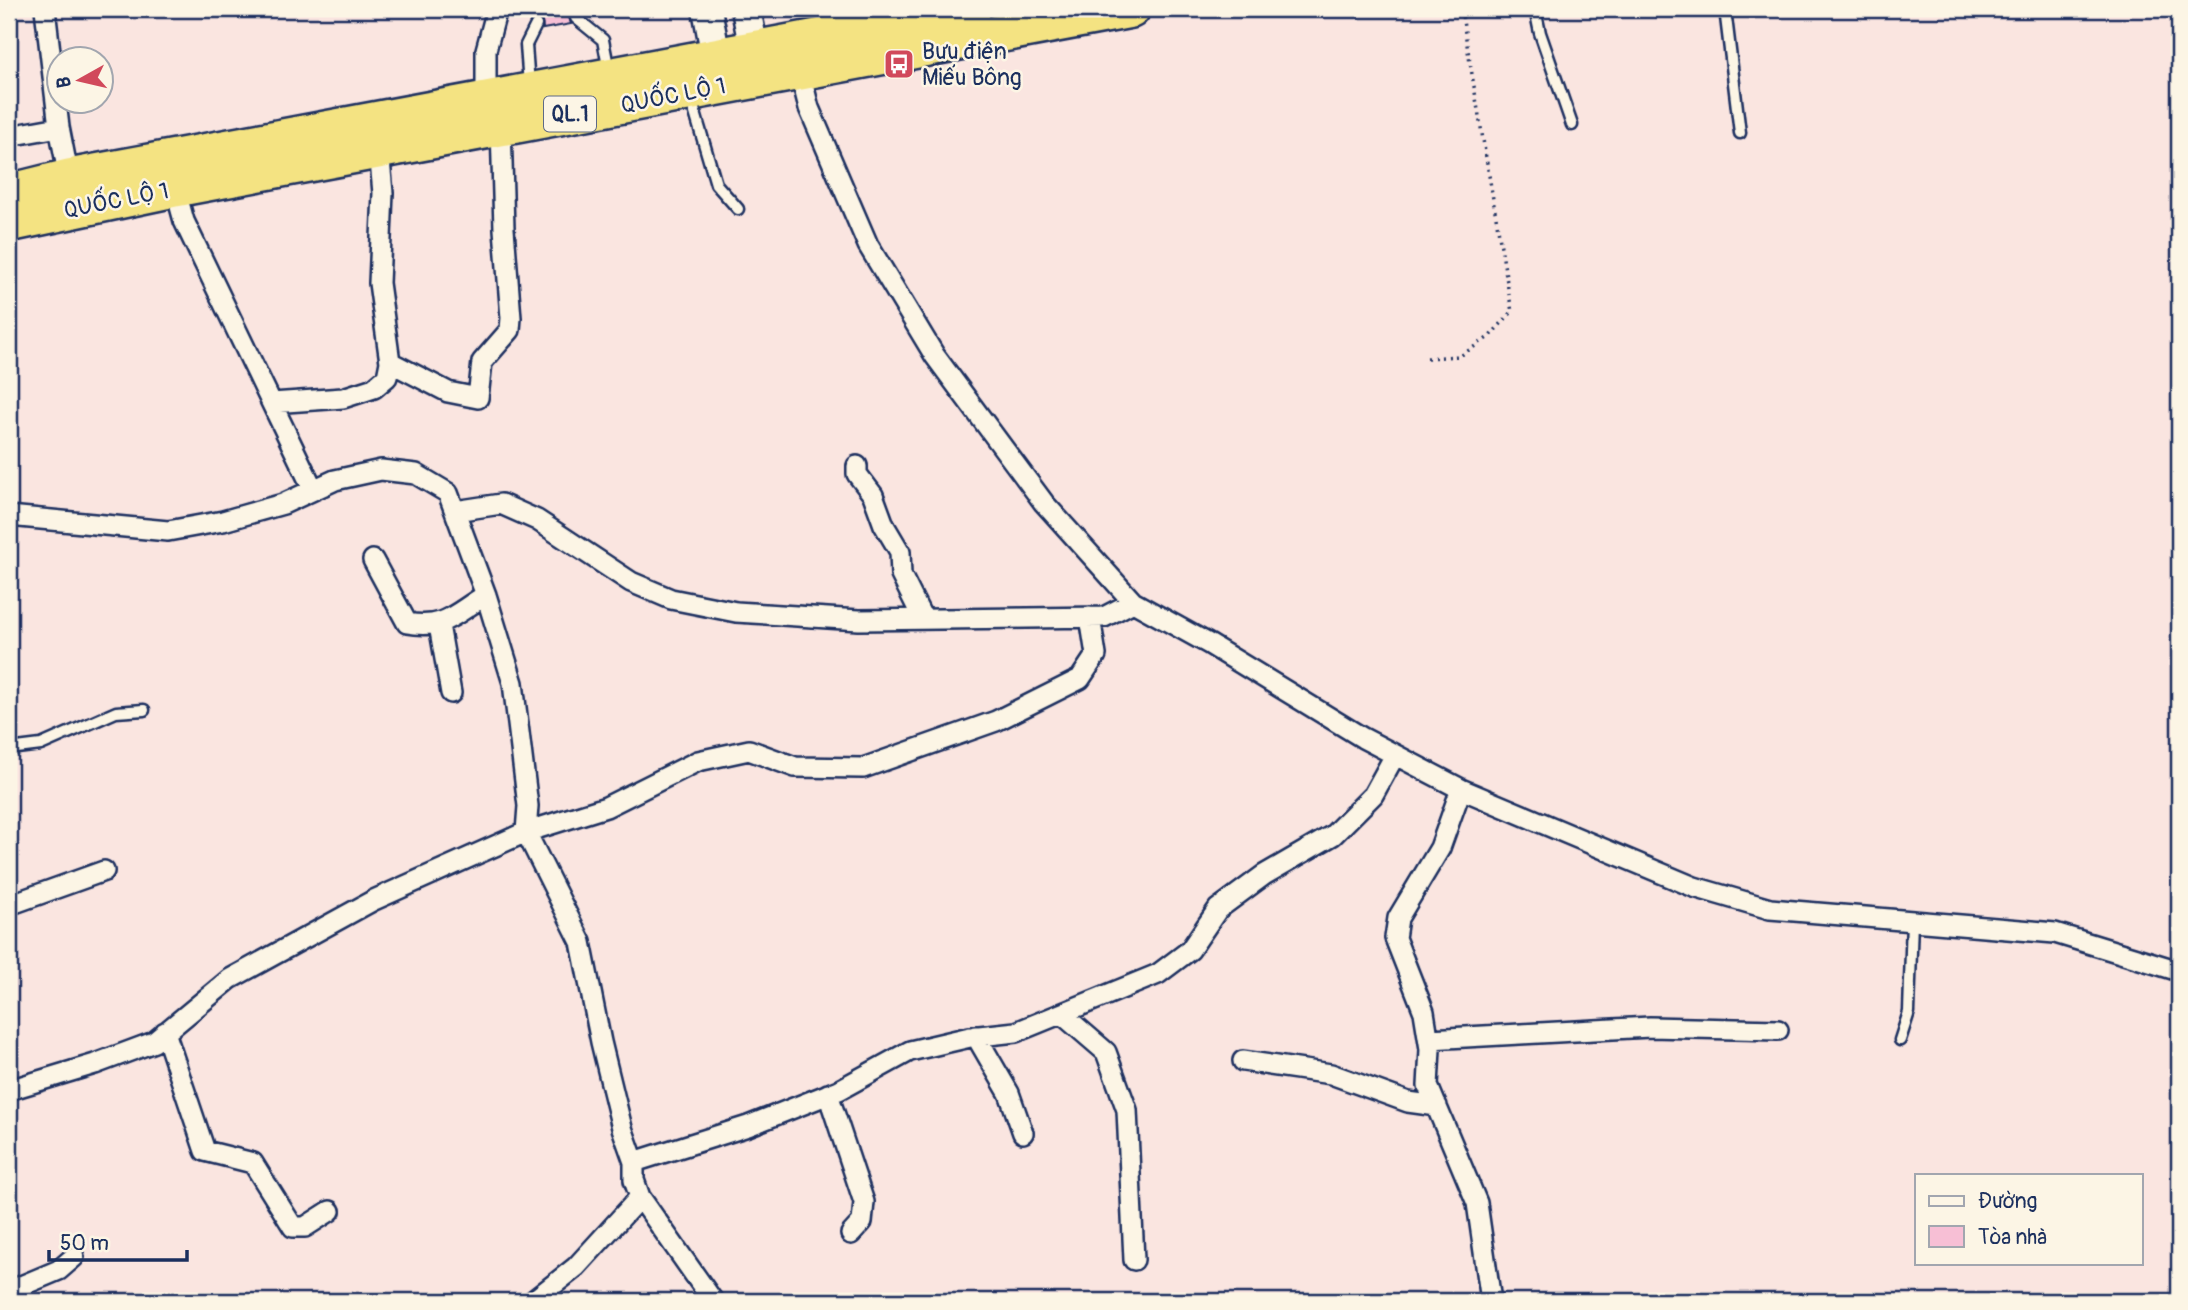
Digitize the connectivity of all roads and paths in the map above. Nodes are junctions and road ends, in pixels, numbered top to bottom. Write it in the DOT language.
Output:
graph roads {
  1 [pos="45,9"];
  2 [pos="497,9"];
  3 [pos="707,9"];
  4 [pos="746,9"];
  5 [pos="972,9"];
  6 [pos="1131,9"];
  7 [pos="1461,9"];
  8 [pos="1535,9"];
  9 [pos="1725,9"];
  10 [pos="576,18"];
  11 [pos="536,25"];
  12 [pos="754,50"];
  13 [pos="716,57"];
  14 [pos="798,57"];
  15 [pos="611,78"];
  16 [pos="689,92"];
  17 [pos="513,110"];
  18 [pos="1572,124"];
  19 [pos="59,127"];
  20 [pos="1740,133"];
  21 [pos="9,135"];
  22 [pos="379,150"];
  23 [pos="69,178"];
  24 [pos="175,188"];
  25 [pos="9,193"];
  26 [pos="738,209"];
  27 [pos="9,223"];
  28 [pos="1427,358"];
  29 [pos="390,362"];
  30 [pos="272,403"];
  31 [pos="857,466"];
  32 [pos="313,489"];
  33 [pos="455,511"];
  34 [pos="9,516"];
  35 [pos="373,560"];
  36 [pos="486,595"];
  37 [pos="1133,602"];
  38 [pos="922,617"];
  39 [pos="1090,617"];
  40 [pos="439,625"];
  41 [pos="451,693"];
  42 [pos="144,710"];
  43 [pos="9,748"];
  44 [pos="1395,755"];
  45 [pos="1461,789"];
  46 [pos="526,832"];
  47 [pos="104,871"];
  48 [pos="9,905"];
  49 [pos="1912,919"];
  50 [pos="2179,971"];
  51 [pos="1063,1015"];
  52 [pos="1778,1030"];
  53 [pos="165,1032"];
  54 [pos="976,1036"];
  55 [pos="1429,1039"];
  56 [pos="1900,1040"];
  57 [pos="1243,1061"];
  58 [pos="9,1090"];
  59 [pos="828,1094"];
  60 [pos="1437,1106"];
  61 [pos="1023,1133"];
  62 [pos="634,1162"];
  63 [pos="640,1198"];
  64 [pos="330,1211"];
  65 [pos="851,1234"];
  66 [pos="74,1257"];
  67 [pos="1134,1260"];
  68 [pos="9,1291"];
  69 [pos="533,1301"];
  70 [pos="713,1301"];
  71 [pos="1490,1301"];
  1 -- 19 [label="street"];
  2 -- 17 [label="street"];
  3 -- 13 [label="street"];
  4 -- 12 [label="street"];
  5 -- 14 [label="highway, QUỐC LỘ 1 / QL.1"];
  6 -- 14 [label="highway, QUỐC LỘ 1 / QL.1"];
  7 -- 28 [label="path"];
  8 -- 18 [label="lane"];
  9 -- 20 [label="lane"];
  10 -- 15 [label="lane"];
  11 -- 17 [label="lane"];
  12 -- 13 [label="highway, QUỐC LỘ 1 / QL.1"];
  12 -- 14 [label="highway, QUỐC LỘ 1 / QL.1"];
  13 -- 15 [label="highway, QUỐC LỘ 1 / QL.1"];
  14 -- 16 [label="highway, QUỐC LỘ 1 / QL.1"];
  14 -- 37 [label="street"];
  15 -- 17 [label="highway, QUỐC LỘ 1 / QL.1"];
  16 -- 17 [label="highway, QUỐC LỘ 1 / QL.1"];
  16 -- 26 [label="lane"];
  17 -- 22 [label="highway, QUỐC LỘ 1 / QL.1"];
  17 -- 23 [label="highway, QUỐC LỘ 1 / QL.1"];
  17 -- 29 [label="street"];
  19 -- 21 [label="street"];
  19 -- 23 [label="street"];
  22 -- 24 [label="highway, QUỐC LỘ 1 / QL.1"];
  22 -- 29 [label="street"];
  23 -- 25 [label="highway, QUỐC LỘ 1 / QL.1"];
  24 -- 27 [label="highway, QUỐC LỘ 1 / QL.1"];
  24 -- 30 [label="street"];
  29 -- 30 [label="street"];
  30 -- 32 [label="street"];
  31 -- 38 [label="street"];
  32 -- 33 [label="street"];
  32 -- 34 [label="street"];
  33 -- 36 [label="street"];
  33 -- 38 [label="street"];
  35 -- 40 [label="street"];
  36 -- 40 [label="street"];
  36 -- 46 [label="street"];
  37 -- 39 [label="street"];
  37 -- 44 [label="street"];
  38 -- 39 [label="street"];
  39 -- 46 [label="street"];
  40 -- 41 [label="street"];
  42 -- 43 [label="lane"];
  44 -- 45 [label="street"];
  44 -- 51 [label="street"];
  45 -- 49 [label="street"];
  45 -- 55 [label="street"];
  46 -- 53 [label="street"];
  46 -- 62 [label="street"];
  47 -- 48 [label="street"];
  49 -- 50 [label="street"];
  49 -- 56 [label="lane"];
  51 -- 54 [label="street"];
  51 -- 67 [label="street"];
  52 -- 55 [label="street"];
  53 -- 58 [label="street"];
  53 -- 64 [label="street"];
  54 -- 59 [label="street"];
  54 -- 61 [label="street"];
  55 -- 60 [label="street"];
  57 -- 60 [label="street"];
  59 -- 62 [label="street"];
  59 -- 65 [label="street"];
  60 -- 71 [label="street"];
  62 -- 63 [label="street"];
  63 -- 69 [label="street"];
  63 -- 70 [label="street"];
  66 -- 68 [label="street"];
}
